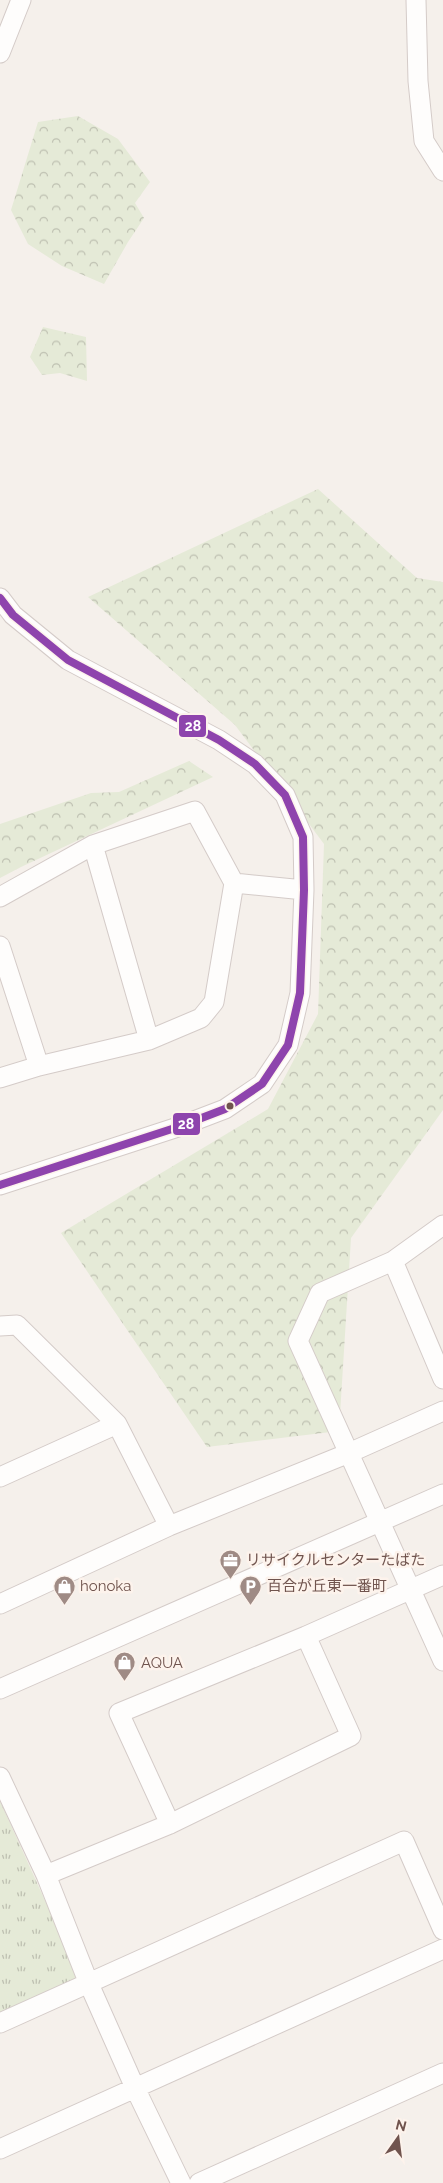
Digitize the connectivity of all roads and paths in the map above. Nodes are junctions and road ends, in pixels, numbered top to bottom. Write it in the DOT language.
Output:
graph roads {
  1 [pos="21,0"];
  2 [pos="416,0"];
  3 [pos="0,53"];
  4 [pos="443,171"];
  5 [pos="0,598"];
  6 [pos="93,845"];
  7 [pos="234,883"];
  8 [pos="304,890"];
  9 [pos="0,897"];
  10 [pos="0,946"];
  11 [pos="149,1040"];
  12 [pos="39,1066"];
  13 [pos="0,1078"];
  14 [pos="0,1185"];
  15 [pos="443,1225"];
  16 [pos="393,1262"];
  17 [pos="0,1326"];
  18 [pos="443,1379"];
  19 [pos="443,1411"];
  20 [pos="117,1424"];
  21 [pos="349,1453"];
  22 [pos="0,1477"];
  23 [pos="443,1494"];
  24 [pos="380,1523"];
  25 [pos="169,1526"];
  26 [pos="443,1575"];
  27 [pos="411,1590"];
  28 [pos="0,1604"];
  29 [pos="306,1636"];
  30 [pos="443,1661"];
  31 [pos="0,1689"];
  32 [pos="0,1777"];
  33 [pos="170,1824"];
  34 [pos="46,1875"];
  35 [pos="443,1930"];
  36 [pos="443,1949"];
  37 [pos="89,1984"];
  38 [pos="0,2023"];
  39 [pos="443,2073"];
  40 [pos="136,2090"];
  41 [pos="0,2149"];
  42 [pos="181,2183"];
  43 [pos="199,2183"];
  1 -- 3 [label="street"];
  2 -- 4 [label="street"];
  5 -- 8 [label="street"];
  6 -- 7 [label="street"];
  6 -- 9 [label="street"];
  6 -- 11 [label="street"];
  7 -- 8 [label="street"];
  7 -- 11 [label="street"];
  8 -- 14 [label="street"];
  10 -- 12 [label="street"];
  11 -- 12 [label="street"];
  12 -- 13 [label="street"];
  15 -- 16 [label="street"];
  16 -- 18 [label="street"];
  16 -- 21 [label="street"];
  17 -- 20 [label="street"];
  19 -- 21 [label="street"];
  20 -- 22 [label="street"];
  20 -- 25 [label="street"];
  21 -- 24 [label="street"];
  21 -- 25 [label="street"];
  23 -- 24 [label="street"];
  24 -- 27 [label="street"];
  24 -- 31 [label="street"];
  25 -- 28 [label="street"];
  26 -- 27 [label="street"];
  27 -- 29 [label="street"];
  27 -- 30 [label="street"];
  29 -- 33 [label="street"];
  29 -- 33 [label="street"];
  32 -- 34 [label="street"];
  33 -- 34 [label="street"];
  34 -- 37 [label="street"];
  35 -- 37 [label="street"];
  36 -- 40 [label="street"];
  37 -- 38 [label="street"];
  37 -- 40 [label="street"];
  39 -- 43 [label="street"];
  40 -- 41 [label="street"];
  40 -- 42 [label="street"];
}
